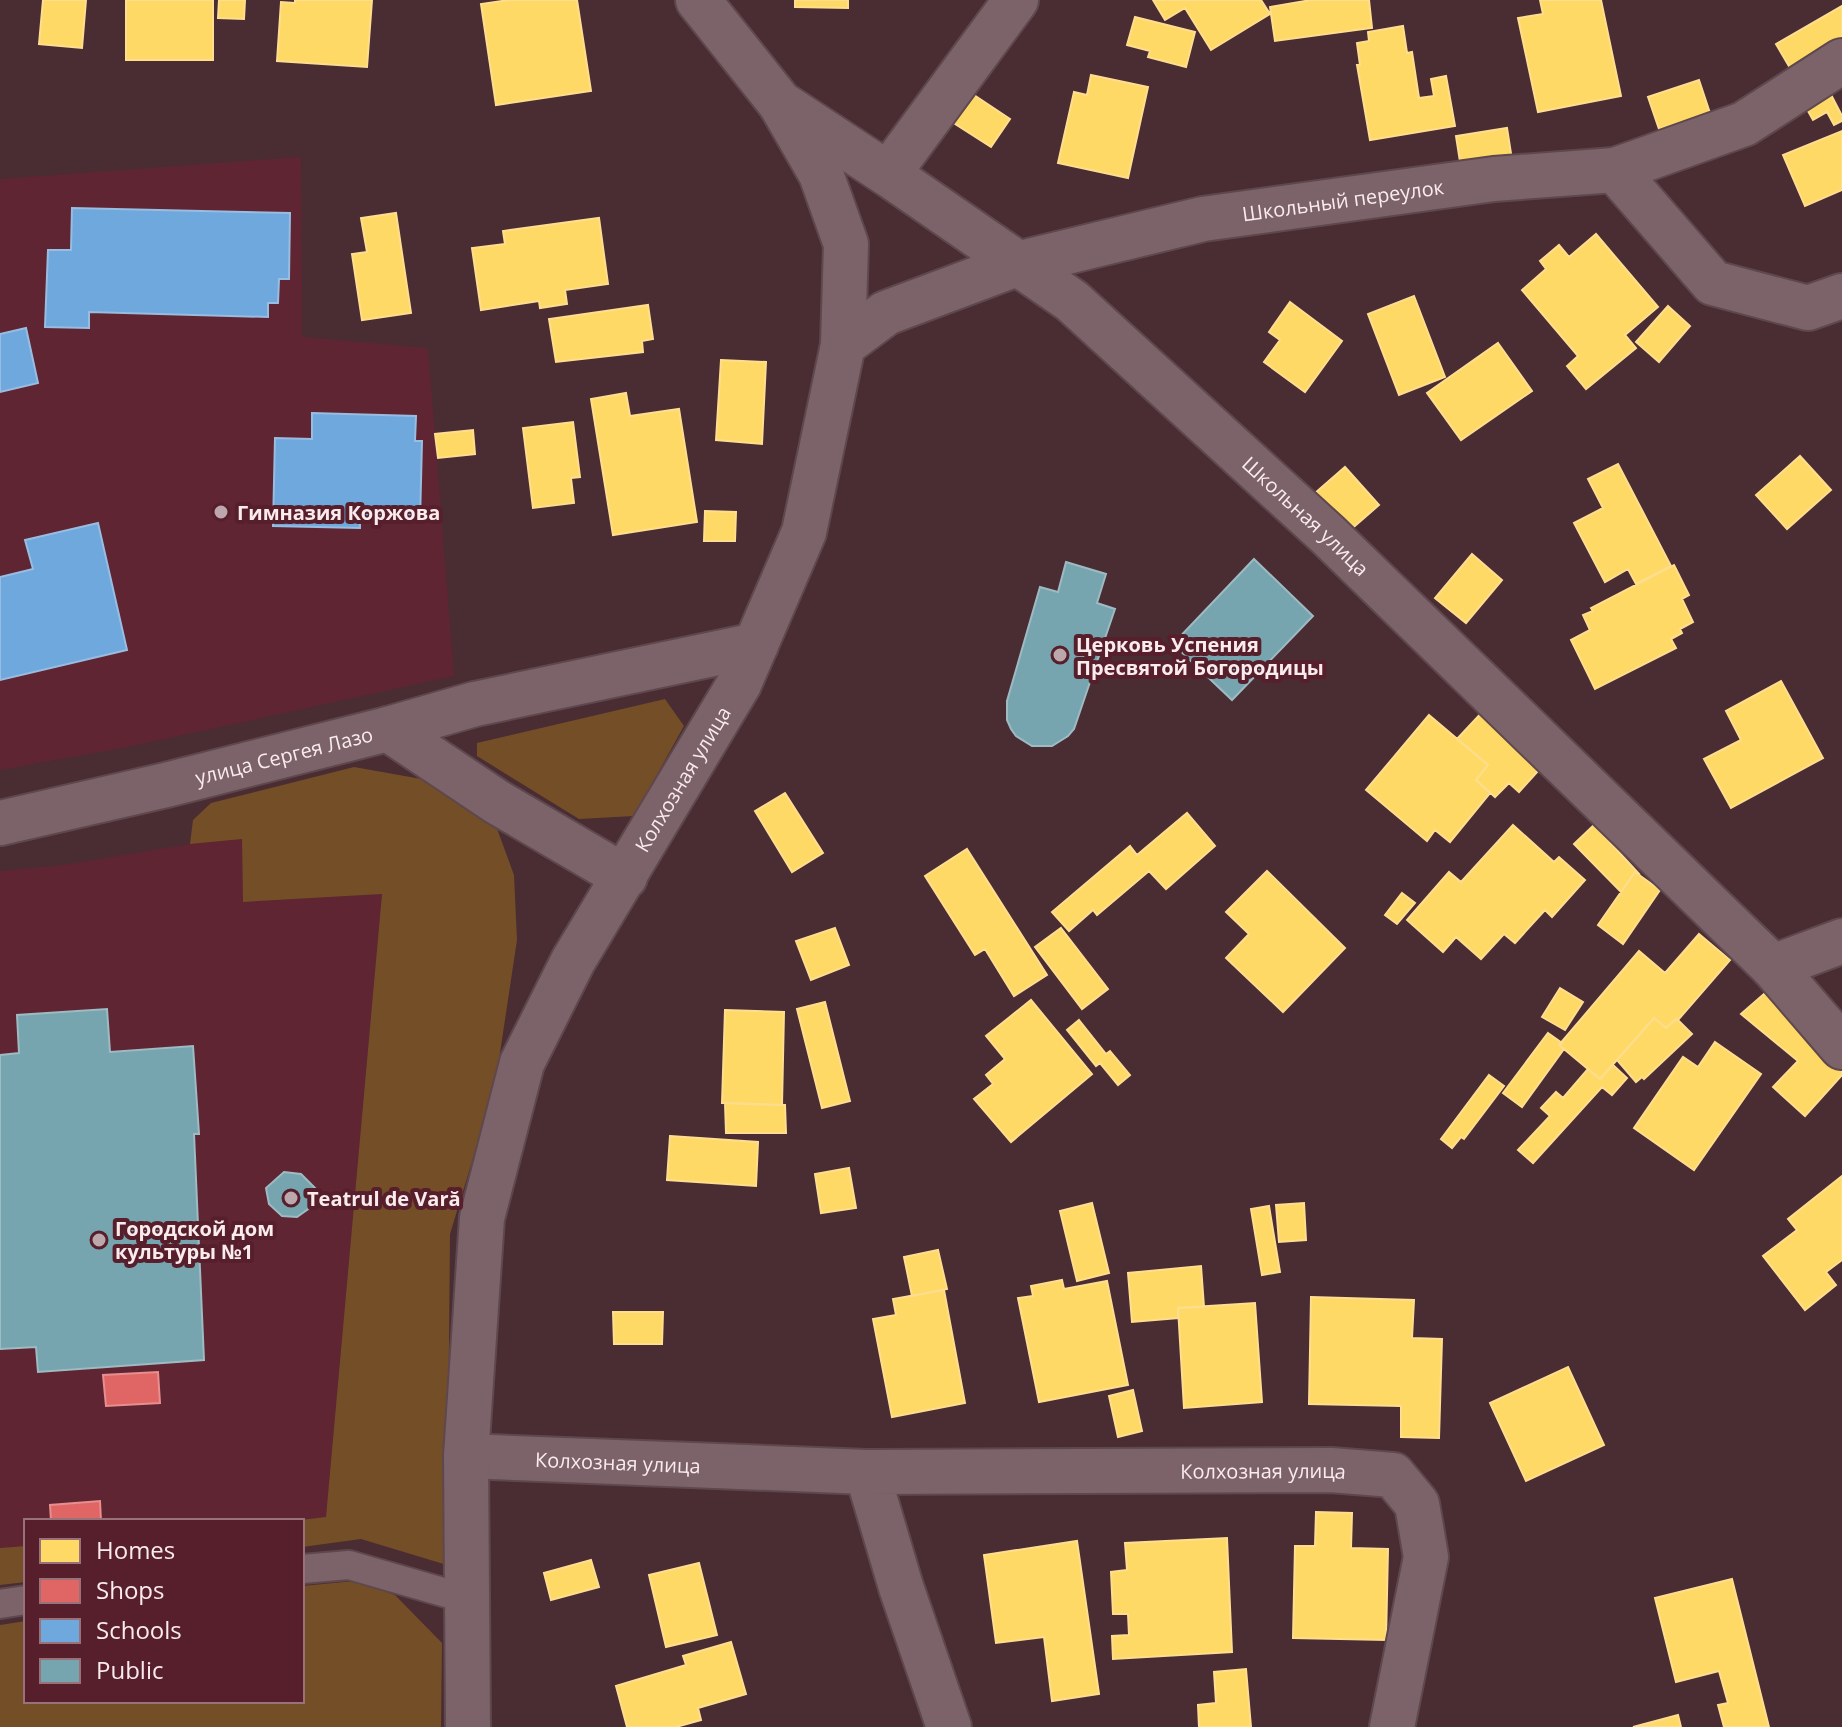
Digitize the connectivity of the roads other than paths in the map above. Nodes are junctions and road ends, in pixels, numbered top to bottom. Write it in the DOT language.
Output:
graph roads {
  1 [pos="698,0"];
  2 [pos="1016,0"];
  3 [pos="1842,61"];
  4 [pos="780,103"];
  5 [pos="1615,170"];
  6 [pos="888,174"];
  7 [pos="1017,264"];
  8 [pos="1842,296"];
  9 [pos="843,345"];
  10 [pos="756,645"];
  11 [pos="388,729"];
  12 [pos="0,823"];
  13 [pos="625,877"];
  14 [pos="1842,941"];
  15 [pos="1773,967"];
  16 [pos="1842,1047"];
  17 [pos="466,1456"];
  18 [pos="867,1472"];
  19 [pos="304,1569"];
  20 [pos="467,1599"];
  21 [pos="24,1600"];
  22 [pos="0,1604"];
  23 [pos="468,1727"];
  24 [pos="949,1727"];
  25 [pos="1392,1727"];
  1 -- 4 [label="street, Колхозная улица"];
  2 -- 6 [label="street"];
  3 -- 5 [label="street, Школьный переулок"];
  4 -- 6 [label="street, Колхозная улица"];
  4 -- 9 [label="street, Колхозная улица"];
  5 -- 7 [label="street, Школьный переулок"];
  5 -- 8 [label="street"];
  6 -- 7 [label="street, Школьная улица"];
  7 -- 9 [label="street, Школьный переулок"];
  7 -- 15 [label="street, Школьная улица"];
  9 -- 10 [label="street, Колхозная улица"];
  10 -- 11 [label="street"];
  10 -- 13 [label="street, Колхозная улица"];
  11 -- 12 [label="street, улица Сергея Лазо"];
  11 -- 13 [label="street, улица Сергея Лазо"];
  13 -- 17 [label="street, Колхозная улица"];
  14 -- 15 [label="street"];
  15 -- 16 [label="street, Школьная улица"];
  17 -- 18 [label="street, Колхозная улица"];
  17 -- 20 [label="street, Колхозная улица"];
  18 -- 24 [label="street"];
  18 -- 25 [label="street, Колхозная улица"];
  19 -- 20 [label="lane"];
  20 -- 23 [label="street, Колхозная улица"];
  21 -- 22 [label="lane"];
}
